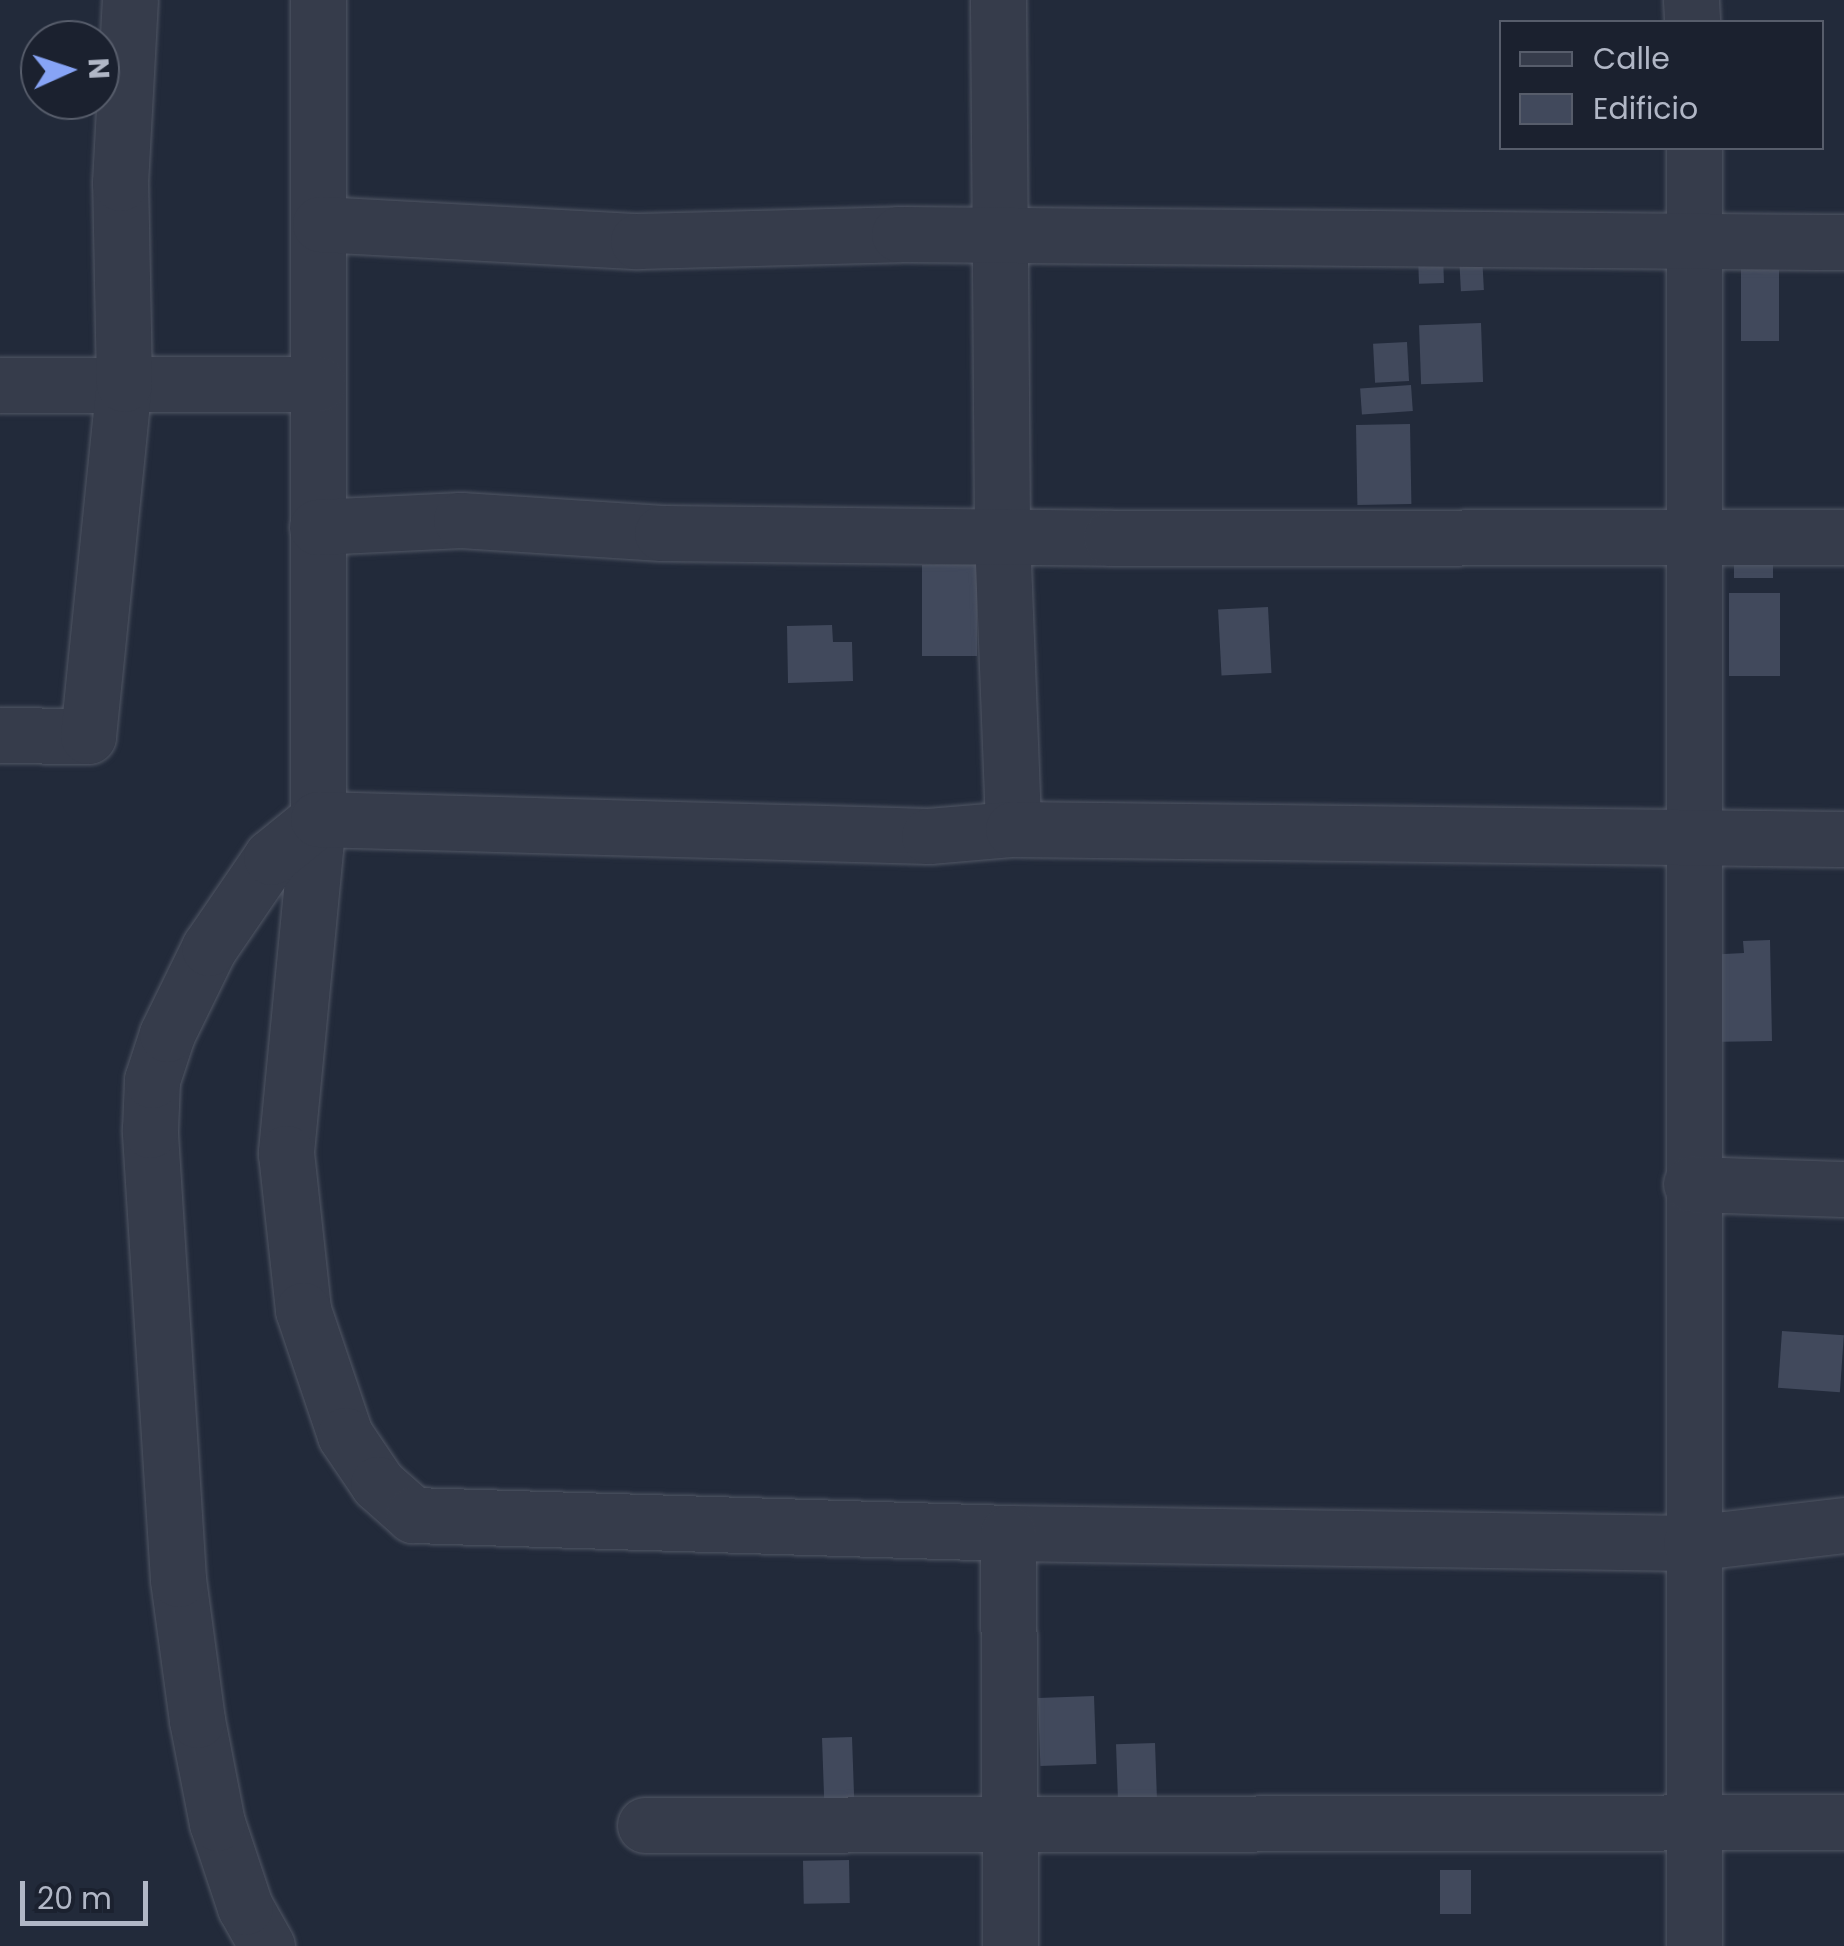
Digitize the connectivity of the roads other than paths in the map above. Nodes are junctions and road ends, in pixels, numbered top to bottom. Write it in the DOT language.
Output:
graph roads {
  1 [pos="130,0"];
  2 [pos="318,0"];
  3 [pos="998,0"];
  4 [pos="1694,150"];
  5 [pos="320,224"];
  6 [pos="1004,234"];
  7 [pos="1696,240"];
  8 [pos="1844,242"];
  9 [pos="124,384"];
  10 [pos="318,384"];
  11 [pos="0,385"];
  12 [pos="316,527"];
  13 [pos="1002,536"];
  14 [pos="1691,536"];
  15 [pos="1844,537"];
  16 [pos="0,736"];
  17 [pos="318,820"];
  18 [pos="1013,829"];
  19 [pos="1698,835"];
  20 [pos="1844,839"];
  21 [pos="1690,1184"];
  22 [pos="1844,1190"];
  23 [pos="1844,1525"];
  24 [pos="1008,1533"];
  25 [pos="1691,1543"];
  26 [pos="1844,1822"];
  27 [pos="1010,1823"];
  28 [pos="1694,1824"];
  29 [pos="645,1825"];
  30 [pos="267,1946"];
  31 [pos="1010,1946"];
  32 [pos="1694,1946"];
  1 -- 9 [label="street"];
  2 -- 5 [label="street"];
  3 -- 6 [label="street"];
  4 -- 7 [label="street"];
  5 -- 6 [label="street"];
  5 -- 10 [label="street"];
  6 -- 7 [label="street"];
  6 -- 13 [label="street"];
  7 -- 8 [label="street"];
  7 -- 14 [label="street"];
  9 -- 10 [label="street"];
  9 -- 11 [label="street"];
  9 -- 16 [label="street"];
  10 -- 12 [label="street"];
  12 -- 13 [label="street"];
  12 -- 17 [label="street"];
  13 -- 14 [label="street"];
  13 -- 18 [label="street"];
  14 -- 15 [label="street"];
  14 -- 19 [label="street"];
  17 -- 18 [label="street"];
  17 -- 24 [label="street"];
  17 -- 30 [label="street"];
  18 -- 19 [label="street"];
  19 -- 20 [label="street"];
  19 -- 21 [label="street"];
  21 -- 22 [label="street"];
  21 -- 25 [label="street"];
  23 -- 25 [label="street"];
  24 -- 25 [label="street"];
  24 -- 27 [label="street"];
  25 -- 28 [label="street"];
  26 -- 28 [label="street"];
  27 -- 28 [label="street"];
  27 -- 29 [label="street"];
  27 -- 31 [label="street"];
  28 -- 32 [label="street"];
}
